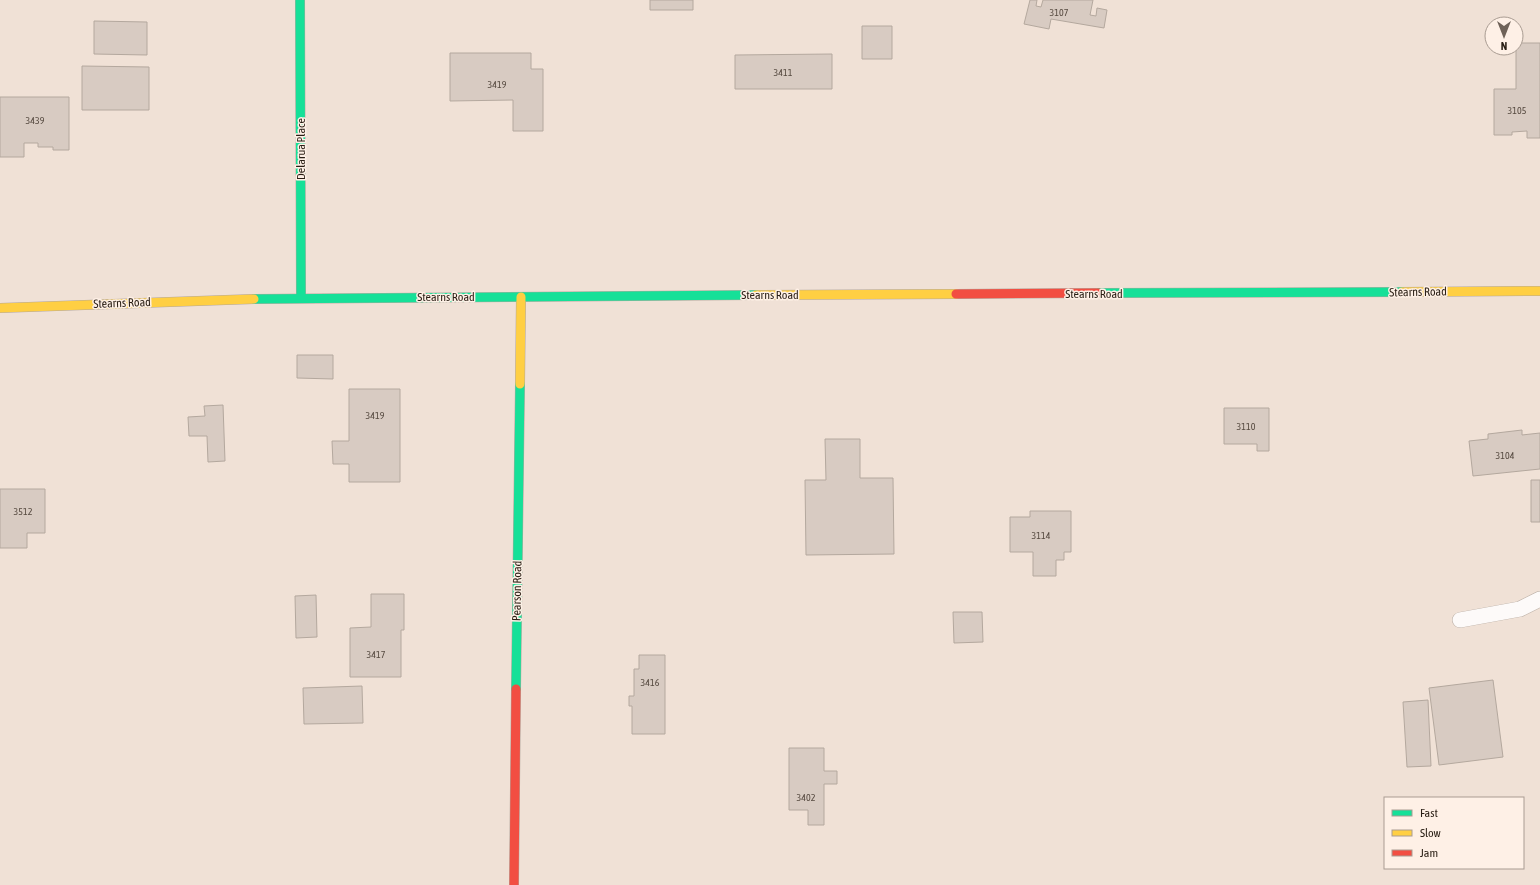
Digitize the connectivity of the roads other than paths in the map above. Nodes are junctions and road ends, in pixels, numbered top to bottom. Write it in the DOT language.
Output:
graph roads {
  1 [pos="300,0"];
  2 [pos="1540,291"];
  3 [pos="302,297"];
  4 [pos="521,297"];
  5 [pos="0,308"];
  6 [pos="1540,599"];
  7 [pos="1460,620"];
  8 [pos="514,885"];
  1 -- 3 [label="street, Delarua Place"];
  2 -- 4 [label="street, Stearns Road"];
  3 -- 4 [label="street, Stearns Road"];
  3 -- 5 [label="street, Stearns Road"];
  4 -- 8 [label="street, Pearson Road"];
  6 -- 7 [label="lane"];
}
